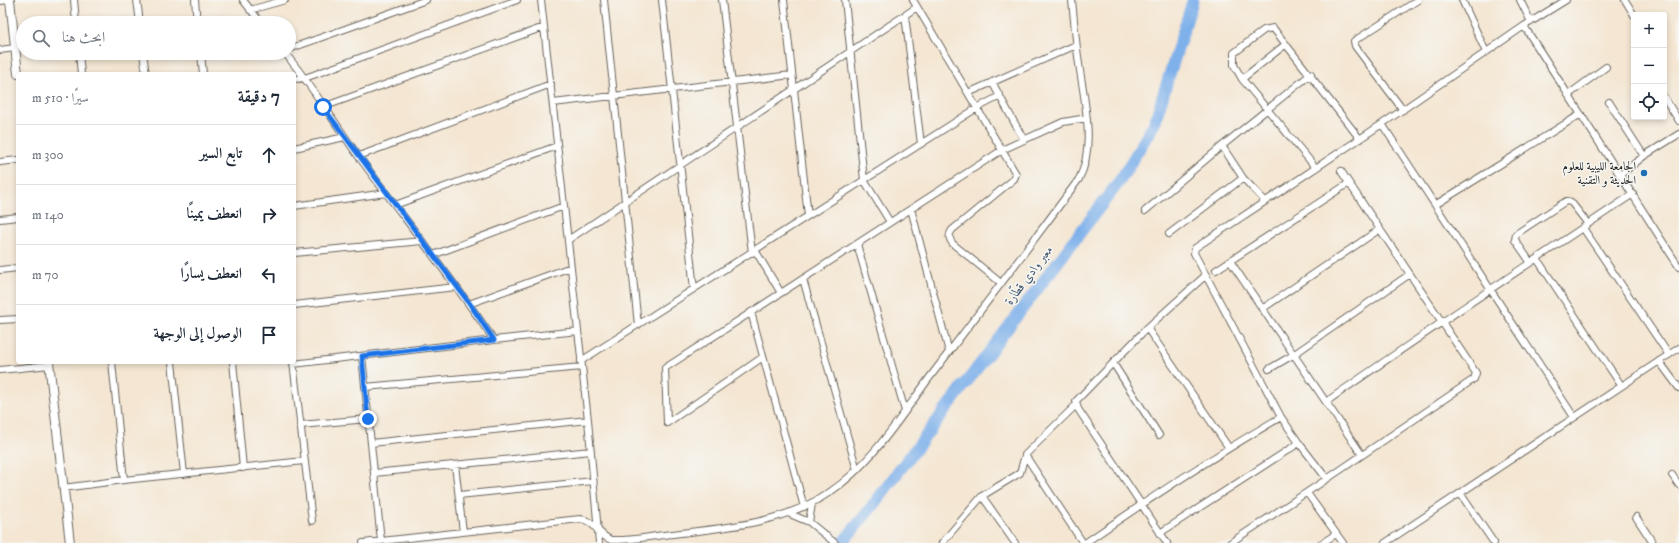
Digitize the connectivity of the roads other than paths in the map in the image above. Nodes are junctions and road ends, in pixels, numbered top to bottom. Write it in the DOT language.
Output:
graph roads {
  1 [pos="10,0"];
  2 [pos="74,0"];
  3 [pos="137,0"];
  4 [pos="194,0"];
  5 [pos="243,0"];
  6 [pos="285,0"];
  7 [pos="426,0"];
  8 [pos="517,0"];
  9 [pos="541,0"];
  10 [pos="604,0"];
  11 [pos="662,0"];
  12 [pos="722,0"];
  13 [pos="784,0"];
  14 [pos="845,0"];
  15 [pos="913,0"];
  16 [pos="1072,0"];
  17 [pos="1418,0"];
  18 [pos="1462,0"];
  19 [pos="1520,0"];
  20 [pos="1566,0"];
  21 [pos="1625,0"];
  22 [pos="0,1"];
  23 [pos="917,7"];
  24 [pos="250,10"];
  25 [pos="1632,12"];
  26 [pos="904,15"];
  27 [pos="75,16"];
  28 [pos="139,16"];
  29 [pos="196,16"];
  30 [pos="255,16"];
  31 [pos="1531,22"];
  32 [pos="1524,26"];
  33 [pos="544,27"];
  34 [pos="1286,44"];
  35 [pos="1076,45"];
  36 [pos="296,46"];
  37 [pos="15,48"];
  38 [pos="0,50"];
  39 [pos="850,51"];
  40 [pos="1486,52"];
  41 [pos="16,57"];
  42 [pos="16,60"];
  43 [pos="80,60"];
  44 [pos="145,60"];
  45 [pos="202,60"];
  46 [pos="291,60"];
  47 [pos="1606,66"];
  48 [pos="18,72"];
  49 [pos="81,72"];
  50 [pos="146,72"];
  51 [pos="203,72"];
  52 [pos="1311,74"];
  53 [pos="792,75"];
  54 [pos="305,78"];
  55 [pos="296,79"];
  56 [pos="1242,79"];
  57 [pos="732,82"];
  58 [pos="992,82"];
  59 [pos="551,84"];
  60 [pos="672,89"];
  61 [pos="794,89"];
  62 [pos="968,93"];
  63 [pos="1568,94"];
  64 [pos="614,96"];
  65 [pos="1000,96"];
  66 [pos="1609,102"];
  67 [pos="1667,102"];
  68 [pos="553,103"];
  69 [pos="323,107"];
  70 [pos="977,108"];
  71 [pos="1268,109"];
  72 [pos="1403,110"];
  73 [pos="1581,114"];
  74 [pos="1087,118"];
  75 [pos="1679,122"];
  76 [pos="1382,124"];
  77 [pos="737,127"];
  78 [pos="1679,134"];
  79 [pos="345,137"];
  80 [pos="1360,139"];
  81 [pos="1024,140"];
  82 [pos="920,144"];
  83 [pos="558,146"];
  84 [pos="1222,146"];
  85 [pos="296,148"];
  86 [pos="1002,150"];
  87 [pos="359,156"];
  88 [pos="1644,156"];
  89 [pos="16,160"];
  90 [pos="0,162"];
  91 [pos="680,165"];
  92 [pos="1316,168"];
  93 [pos="1341,171"];
  94 [pos="1620,175"];
  95 [pos="1243,178"];
  96 [pos="864,180"];
  97 [pos="1349,183"];
  98 [pos="386,193"];
  99 [pos="1633,194"];
  100 [pos="1265,201"];
  101 [pos="625,202"];
  102 [pos="395,205"];
  103 [pos="1435,205"];
  104 [pos="296,206"];
  105 [pos="564,206"];
  106 [pos="911,209"];
  107 [pos="1145,211"];
  108 [pos="808,216"];
  109 [pos="16,217"];
  110 [pos="0,218"];
  111 [pos="890,222"];
  112 [pos="1588,224"];
  113 [pos="1582,228"];
  114 [pos="1380,229"];
  115 [pos="1169,234"];
  116 [pos="568,240"];
  117 [pos="422,241"];
  118 [pos="857,244"];
  119 [pos="753,252"];
  120 [pos="296,254"];
  121 [pos="433,255"];
  122 [pos="1537,259"];
  123 [pos="1677,260"];
  124 [pos="1230,261"];
  125 [pos="1531,263"];
  126 [pos="571,267"];
  127 [pos="1679,267"];
  128 [pos="16,268"];
  129 [pos="0,270"];
  130 [pos="1216,270"];
  131 [pos="1410,274"];
  132 [pos="1206,275"];
  133 [pos="803,278"];
  134 [pos="1001,283"];
  135 [pos="456,286"];
  136 [pos="694,289"];
  137 [pos="1491,290"];
  138 [pos="781,293"];
  139 [pos="296,304"];
  140 [pos="470,304"];
  141 [pos="1262,309"];
  142 [pos="751,312"];
  143 [pos="16,319"];
  144 [pos="0,320"];
  145 [pos="1442,321"];
  146 [pos="638,325"];
  147 [pos="1147,328"];
  148 [pos="578,331"];
  149 [pos="494,340"];
  150 [pos="1679,348"];
  151 [pos="949,352"];
  152 [pos="1294,355"];
  153 [pos="1669,355"];
  154 [pos="362,356"];
  155 [pos="763,357"];
  156 [pos="1659,361"];
  157 [pos="296,363"];
  158 [pos="1113,363"];
  159 [pos="50,364"];
  160 [pos="112,364"];
  161 [pos="172,364"];
  162 [pos="233,364"];
  163 [pos="293,364"];
  164 [pos="582,364"];
  165 [pos="1269,369"];
  166 [pos="0,370"];
  167 [pos="1621,385"];
  168 [pos="365,387"];
  169 [pos="1679,388"];
  170 [pos="1326,402"];
  171 [pos="1076,405"];
  172 [pos="905,411"];
  173 [pos="1281,417"];
  174 [pos="1574,417"];
  175 [pos="368,419"];
  176 [pos="588,420"];
  177 [pos="300,425"];
  178 [pos="1159,435"];
  179 [pos="371,443"];
  180 [pos="1299,443"];
  181 [pos="1229,448"];
  182 [pos="590,451"];
  183 [pos="1025,455"];
  184 [pos="1362,455"];
  185 [pos="304,461"];
  186 [pos="455,465"];
  187 [pos="243,468"];
  188 [pos="857,470"];
  189 [pos="374,473"];
  190 [pos="184,474"];
  191 [pos="1672,475"];
  192 [pos="1327,479"];
  193 [pos="124,480"];
  194 [pos="593,481"];
  195 [pos="1679,485"];
  196 [pos="64,488"];
  197 [pos="1308,493"];
  198 [pos="1460,493"];
  199 [pos="459,495"];
  200 [pos="982,496"];
  201 [pos="812,504"];
  202 [pos="1142,504"];
  203 [pos="804,507"];
  204 [pos="790,514"];
  205 [pos="1636,517"];
  206 [pos="312,521"];
  207 [pos="809,522"];
  208 [pos="598,531"];
  209 [pos="463,532"];
  210 [pos="1160,533"];
  211 [pos="1336,534"];
  212 [pos="381,541"];
  213 [pos="70,543"];
  214 [pos="363,543"];
  215 [pos="599,543"];
  216 [pos="835,543"];
  217 [pos="942,543"];
  218 [pos="1015,543"];
  219 [pos="1084,543"];
  220 [pos="1167,543"];
  221 [pos="1230,543"];
  222 [pos="1322,543"];
  223 [pos="1343,543"];
  224 [pos="1385,543"];
  225 [pos="1494,543"];
  226 [pos="1653,543"];
  1 -- 22 [label="street"];
  1 -- 37 [label="street"];
  2 -- 27 [label="street"];
  3 -- 28 [label="street"];
  4 -- 29 [label="street"];
  5 -- 24 [label="street"];
  6 -- 24 [label="street"];
  7 -- 36 [label="street"];
  8 -- 54 [label="street"];
  9 -- 33 [label="street"];
  10 -- 64 [label="street"];
  11 -- 60 [label="street"];
  12 -- 57 [label="street"];
  13 -- 53 [label="street"];
  14 -- 39 [label="street"];
  15 -- 23 [label="street"];
  16 -- 35 [label="street"];
  17 -- 72 [label="street"];
  18 -- 40 [label="street"];
  19 -- 31 [label="street"];
  20 -- 31 [label="street"];
  21 -- 25 [label="street"];
  23 -- 26 [label="street"];
  23 -- 62 [label="street"];
  24 -- 30 [label="street"];
  26 -- 39 [label="street"];
  26 -- 82 [label="street"];
  31 -- 32 [label="street"];
  32 -- 40 [label="street"];
  32 -- 63 [label="street"];
  33 -- 59 [label="street"];
  33 -- 69 [label="street"];
  34 -- 52 [label="street"];
  34 -- 56 [label="street"];
  34 -- 56 [label="street"];
  35 -- 58 [label="street"];
  35 -- 74 [label="street"];
  37 -- 38 [label="street"];
  37 -- 41 [label="street"];
  39 -- 61 [label="street"];
  39 -- 96 [label="street"];
  40 -- 72 [label="street"];
  42 -- 48 [label="street"];
  43 -- 49 [label="street"];
  44 -- 50 [label="street"];
  45 -- 51 [label="street"];
  46 -- 54 [label="street"];
  47 -- 63 [label="street"];
  52 -- 71 [label="street"];
  52 -- 80 [label="street"];
  53 -- 57 [label="street"];
  53 -- 61 [label="street"];
  54 -- 55 [label="street"];
  54 -- 69 [label="street"];
  56 -- 71 [label="street"];
  57 -- 60 [label="street"];
  57 -- 77 [label="street"];
  58 -- 62 [label="street"];
  58 -- 65 [label="street"];
  59 -- 68 [label="street"];
  59 -- 87 [label="street"];
  60 -- 64 [label="street"];
  60 -- 91 [label="street"];
  61 -- 77 [label="street"];
  61 -- 108 [label="street"];
  62 -- 70 [label="street"];
  63 -- 73 [label="street"];
  64 -- 68 [label="street"];
  64 -- 101 [label="street"];
  65 -- 70 [label="street"];
  65 -- 81 [label="street"];
  66 -- 88 [label="street"];
  67 -- 75 [label="street"];
  68 -- 83 [label="street"];
  69 -- 79 [label="street"];
  70 -- 82 [label="street"];
  70 -- 86 [label="street"];
  71 -- 84 [label="street"];
  71 -- 92 [label="street"];
  72 -- 76 [label="street"];
  73 -- 94 [label="street"];
  73 -- 103 [label="street"];
  74 -- 81 [label="street"];
  74 -- 134 [label="street"];
  76 -- 80 [label="street"];
  76 -- 103 [label="street"];
  77 -- 91 [label="street"];
  77 -- 119 [label="street"];
  78 -- 88 [label="street"];
  79 -- 85 [label="street"];
  79 -- 87 [label="street"];
  80 -- 92 [label="street"];
  81 -- 86 [label="street"];
  82 -- 96 [label="street"];
  83 -- 102 [label="street"];
  83 -- 105 [label="street"];
  84 -- 95 [label="street"];
  84 -- 107 [label="street"];
  86 -- 106 [label="street"];
  86 -- 134 [label="street"];
  87 -- 98 [label="street"];
  88 -- 94 [label="street"];
  89 -- 90 [label="street"];
  91 -- 101 [label="street"];
  91 -- 136 [label="street"];
  92 -- 100 [label="street"];
  93 -- 97 [label="street"];
  94 -- 99 [label="street"];
  95 -- 100 [label="street"];
  95 -- 115 [label="street"];
  96 -- 108 [label="street"];
  96 -- 111 [label="street"];
  97 -- 114 [label="street"];
  97 -- 124 [label="street"];
  98 -- 102 [label="street"];
  98 -- 104 [label="street"];
  99 -- 112 [label="street"];
  99 -- 123 [label="street"];
  100 -- 132 [label="street"];
  101 -- 116 [label="street"];
  101 -- 146 [label="street"];
  102 -- 117 [label="street"];
  103 -- 137 [label="street"];
  105 -- 116 [label="street"];
  105 -- 121 [label="street"];
  106 -- 111 [label="street"];
  106 -- 151 [label="street"];
  108 -- 119 [label="street"];
  109 -- 110 [label="street"];
  111 -- 118 [label="street"];
  112 -- 113 [label="street"];
  112 -- 125 [label="street"];
  113 -- 122 [label="street"];
  113 -- 153 [label="street"];
  114 -- 131 [label="street"];
  114 -- 141 [label="street"];
  116 -- 126 [label="street"];
  117 -- 120 [label="street"];
  117 -- 121 [label="street"];
  118 -- 133 [label="street"];
  118 -- 172 [label="street"];
  119 -- 136 [label="street"];
  119 -- 138 [label="street"];
  121 -- 135 [label="street"];
  122 -- 125 [label="street"];
  122 -- 167 [label="street"];
  123 -- 127 [label="street"];
  124 -- 130 [label="street"];
  124 -- 141 [label="street"];
  125 -- 137 [label="street"];
  126 -- 140 [label="street"];
  126 -- 148 [label="street"];
  128 -- 129 [label="street"];
  131 -- 145 [label="street"];
  131 -- 152 [label="street"];
  132 -- 147 [label="street"];
  132 -- 173 [label="street"];
  133 -- 138 [label="street"];
  133 -- 188 [label="street"];
  134 -- 151 [label="street"];
  135 -- 139 [label="street"];
  135 -- 140 [label="street"];
  136 -- 146 [label="street"];
  137 -- 145 [label="street"];
  137 -- 174 [label="street"];
  138 -- 142 [label="street"];
  140 -- 149 [label="street"];
  141 -- 152 [label="street"];
  142 -- 155 [label="street"];
  142 -- 155 [label="street"];
  143 -- 144 [label="street"];
  145 -- 170 [label="street"];
  145 -- 184 [label="street"];
  146 -- 164 [label="street"];
  147 -- 158 [label="street"];
  147 -- 181 [label="street"];
  148 -- 149 [label="street"];
  148 -- 164 [label="street"];
  149 -- 154 [label="street"];
  150 -- 153 [label="street"];
  151 -- 172 [label="street"];
  152 -- 165 [label="street"];
  152 -- 170 [label="street"];
  153 -- 156 [label="street"];
  154 -- 157 [label="street"];
  154 -- 168 [label="street"];
  155 -- 203 [label="street"];
  156 -- 167 [label="street"];
  156 -- 169 [label="street"];
  158 -- 171 [label="street"];
  158 -- 178 [label="street"];
  159 -- 166 [label="street"];
  159 -- 196 [label="street"];
  160 -- 193 [label="street"];
  161 -- 190 [label="street"];
  162 -- 187 [label="street"];
  163 -- 177 [label="street"];
  164 -- 168 [label="street"];
  164 -- 176 [label="street"];
  167 -- 174 [label="street"];
  168 -- 175 [label="street"];
  170 -- 184 [label="street"];
  171 -- 183 [label="street"];
  171 -- 202 [label="street"];
  172 -- 188 [label="street"];
  173 -- 180 [label="street"];
  173 -- 181 [label="street"];
  174 -- 198 [label="street"];
  175 -- 177 [label="street"];
  175 -- 179 [label="street"];
  176 -- 179 [label="street"];
  176 -- 182 [label="street"];
  177 -- 185 [label="street"];
  179 -- 189 [label="street"];
  180 -- 192 [label="street"];
  180 -- 210 [label="street"];
  181 -- 202 [label="street"];
  182 -- 186 [label="street"];
  182 -- 194 [label="street"];
  183 -- 200 [label="street"];
  183 -- 219 [label="street"];
  184 -- 192 [label="street"];
  185 -- 187 [label="street"];
  185 -- 206 [label="street"];
  186 -- 189 [label="street"];
  186 -- 199 [label="street"];
  187 -- 190 [label="street"];
  188 -- 201 [label="street"];
  189 -- 212 [label="street"];
  190 -- 193 [label="street"];
  191 -- 195 [label="street"];
  192 -- 197 [label="street"];
  193 -- 196 [label="street"];
  194 -- 199 [label="street"];
  194 -- 208 [label="street"];
  196 -- 213 [label="street"];
  197 -- 211 [label="street"];
  197 -- 221 [label="street"];
  198 -- 224 [label="street"];
  198 -- 225 [label="street"];
  199 -- 209 [label="street"];
  200 -- 217 [label="street"];
  200 -- 218 [label="street"];
  201 -- 203 [label="street"];
  201 -- 207 [label="street"];
  202 -- 210 [label="street"];
  202 -- 219 [label="street"];
  203 -- 204 [label="street"];
  204 -- 207 [label="street"];
  204 -- 208 [label="street"];
  205 -- 226 [label="street"];
  207 -- 216 [label="street"];
  208 -- 209 [label="street"];
  208 -- 215 [label="street"];
  209 -- 212 [label="street"];
  210 -- 220 [label="street"];
  211 -- 222 [label="street"];
  211 -- 223 [label="street"];
  212 -- 214 [label="street"];
}
